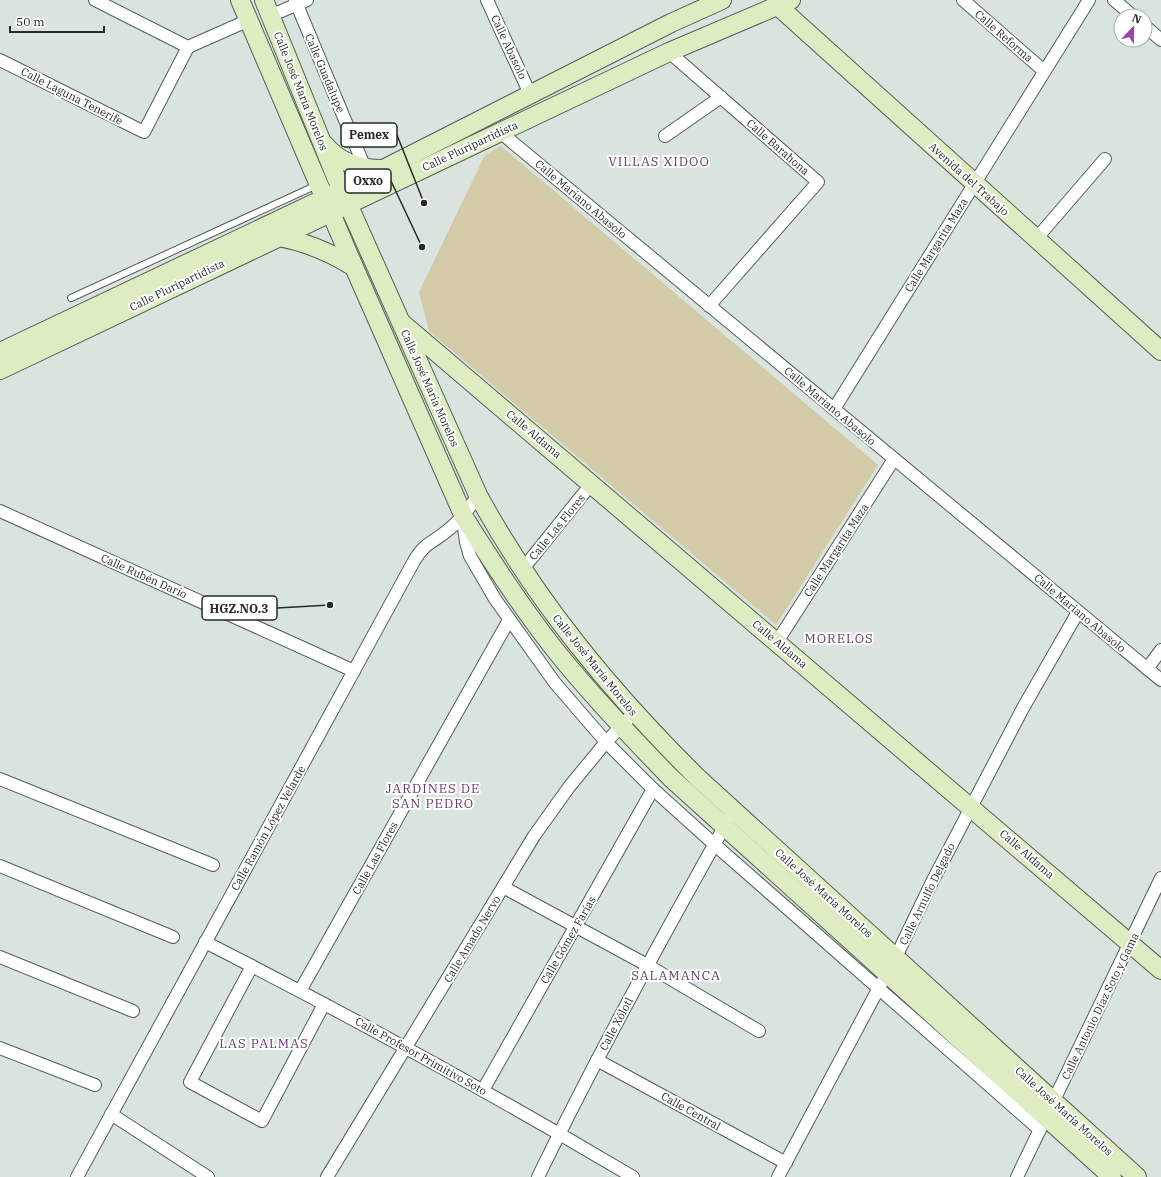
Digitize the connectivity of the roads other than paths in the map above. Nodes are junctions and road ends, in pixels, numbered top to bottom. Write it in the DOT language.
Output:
graph roads {
  1 [pos="95,0"];
  2 [pos="240,0"];
  3 [pos="487,0"];
  4 [pos="722,0"];
  5 [pos="963,0"];
  6 [pos="1089,0"];
  7 [pos="1114,0"];
  8 [pos="299,1"];
  9 [pos="784,3"];
  10 [pos="267,8"];
  11 [pos="1124,8"];
  12 [pos="249,20"];
  13 [pos="1153,33"];
  14 [pos="1161,40"];
  15 [pos="188,47"];
  16 [pos="668,52"];
  17 [pos="0,60"];
  18 [pos="1044,71"];
  19 [pos="530,94"];
  20 [pos="721,97"];
  21 [pos="500,132"];
  22 [pos="665,136"];
  23 [pos="321,140"];
  24 [pos="1105,159"];
  25 [pos="374,169"];
  26 [pos="974,183"];
  27 [pos="332,191"];
  28 [pos="278,237"];
  29 [pos="1036,239"];
  30 [pos="354,267"];
  31 [pos="71,298"];
  32 [pos="709,306"];
  33 [pos="399,320"];
  34 [pos="5,345"];
  35 [pos="1161,351"];
  36 [pos="0,370"];
  37 [pos="834,409"];
  38 [pos="894,459"];
  39 [pos="592,483"];
  40 [pos="478,495"];
  41 [pos="0,511"];
  42 [pos="463,517"];
  43 [pos="522,570"];
  44 [pos="1078,612"];
  45 [pos="509,620"];
  46 [pos="777,642"];
  47 [pos="1161,650"];
  48 [pos="1147,669"];
  49 [pos="354,671"];
  50 [pos="1161,680"];
  51 [pos="634,712"];
  52 [pos="620,726"];
  53 [pos="606,742"];
  54 [pos="0,779"];
  55 [pos="653,789"];
  56 [pos="971,807"];
  57 [pos="733,811"];
  58 [pos="724,827"];
  59 [pos="714,844"];
  60 [pos="213,865"];
  61 [pos="0,866"];
  62 [pos="1161,878"];
  63 [pos="503,887"];
  64 [pos="786,895"];
  65 [pos="576,926"];
  66 [pos="173,937"];
  67 [pos="205,942"];
  68 [pos="1130,943"];
  69 [pos="0,958"];
  70 [pos="895,958"];
  71 [pos="647,965"];
  72 [pos="252,966"];
  73 [pos="1161,970"];
  74 [pos="883,981"];
  75 [pos="300,991"];
  76 [pos="324,1004"];
  77 [pos="133,1011"];
  78 [pos="759,1031"];
  79 [pos="0,1048"];
  80 [pos="406,1048"];
  81 [pos="970,1048"];
  82 [pos="597,1060"];
  83 [pos="95,1085"];
  84 [pos="483,1090"];
  85 [pos="1054,1102"];
  86 [pos="111,1114"];
  87 [pos="1043,1124"];
  88 [pos="559,1133"];
  89 [pos="786,1163"];
  90 [pos="194,1173"];
  91 [pos="77,1177"];
  92 [pos="208,1177"];
  93 [pos="327,1177"];
  94 [pos="538,1177"];
  95 [pos="633,1177"];
  96 [pos="778,1177"];
  97 [pos="1017,1177"];
  98 [pos="1112,1177"];
  99 [pos="1137,1177"];
  1 -- 15 [label="street"];
  2 -- 12 [label="street, Calle José María Morelos"];
  3 -- 19 [label="street, Calle Abasolo"];
  4 -- 19 [label="street, Calle Pluripartidista"];
  5 -- 18 [label="street, Calle Reforma"];
  6 -- 18 [label="street, Calle Margarita Maza"];
  7 -- 11 [label="street"];
  8 -- 10 [label="street"];
  8 -- 25 [label="street, Calle Guadalupe"];
  9 -- 16 [label="street, Calle Pluripartidista"];
  9 -- 26 [label="street, Avenida del Trabajo"];
  10 -- 23 [label="street, Calle José María Morelos"];
  12 -- 15 [label="street"];
  12 -- 27 [label="street, Calle José María Morelos"];
  13 -- 14 [label="street"];
  15 -- 17 [label="street, Calle Laguna Tenerife"];
  16 -- 20 [label="street, Calle Barahona"];
  16 -- 21 [label="street, Calle Pluripartidista"];
  18 -- 26 [label="street, Calle Margarita Maza"];
  19 -- 25 [label="street, Calle Pluripartidista"];
  20 -- 22 [label="street"];
  20 -- 32 [label="street, Calle Barahona"];
  21 -- 27 [label="street, Calle Pluripartidista"];
  21 -- 32 [label="street, Calle Mariano Abasolo"];
  23 -- 25 [label="street"];
  23 -- 27 [label="street, Calle José María Morelos"];
  24 -- 29 [label="street"];
  25 -- 27 [label="street, Calle Pluripartidista"];
  26 -- 29 [label="street, Avenida del Trabajo"];
  26 -- 37 [label="street, Calle Margarita Maza"];
  27 -- 28 [label="street, Calle Pluripartidista"];
  27 -- 30 [label="street, Calle José María Morelos"];
  27 -- 31 [label="lane"];
  27 -- 33 [label="street, Calle José María Morelos"];
  27 -- 34 [label="street, Calle Pluripartidista"];
  28 -- 30 [label="street"];
  28 -- 36 [label="street, Calle Pluripartidista"];
  29 -- 35 [label="street, Avenida del Trabajo"];
  30 -- 42 [label="street, Calle José María Morelos"];
  32 -- 37 [label="street, Calle Mariano Abasolo"];
  33 -- 39 [label="street, Calle Aldama"];
  33 -- 40 [label="street, Calle José María Morelos"];
  37 -- 38 [label="street, Calle Mariano Abasolo"];
  38 -- 44 [label="street, Calle Mariano Abasolo"];
  38 -- 46 [label="street, Calle Margarita Maza"];
  39 -- 43 [label="street, Calle Las Flores"];
  39 -- 46 [label="street, Calle Aldama"];
  40 -- 42 [label="street, Calle Ramón López Velarde"];
  40 -- 43 [label="street, Calle José María Morelos"];
  41 -- 49 [label="street, Calle Rubén Darío"];
  42 -- 45 [label="street"];
  42 -- 49 [label="street, Calle Ramón López Velarde"];
  42 -- 52 [label="street, Calle José María Morelos"];
  43 -- 51 [label="street, Calle José María Morelos"];
  44 -- 48 [label="street, Calle Mariano Abasolo"];
  44 -- 56 [label="street, Calle Arnulfo Delgado"];
  45 -- 53 [label="street"];
  45 -- 75 [label="street, Calle Las Flores"];
  46 -- 56 [label="street, Calle Aldama"];
  47 -- 48 [label="street"];
  48 -- 50 [label="street, Calle Mariano Abasolo"];
  49 -- 67 [label="street, Calle Ramón López Velarde"];
  51 -- 52 [label="street, Calle Amado Nervo"];
  51 -- 57 [label="street, Calle José María Morelos"];
  52 -- 53 [label="street, Calle Amado Nervo"];
  52 -- 58 [label="street, Calle José María Morelos"];
  53 -- 55 [label="street"];
  53 -- 63 [label="street, Calle Amado Nervo"];
  54 -- 60 [label="street"];
  55 -- 59 [label="street"];
  55 -- 65 [label="street, Calle Gómez Farías"];
  56 -- 68 [label="street, Calle Aldama"];
  56 -- 70 [label="street, Calle Arnulfo Delgado"];
  57 -- 58 [label="street, Calle Xólotl"];
  57 -- 70 [label="street, Calle José María Morelos"];
  58 -- 59 [label="street, Calle Xólotl"];
  58 -- 64 [label="street, Calle José María Morelos"];
  59 -- 64 [label="street"];
  59 -- 71 [label="street, Calle Xólotl"];
  61 -- 66 [label="street"];
  62 -- 68 [label="street, Calle Antonio Díaz Soto y Gama"];
  63 -- 65 [label="street"];
  63 -- 80 [label="street, Calle Amado Nervo"];
  64 -- 74 [label="street, Calle José María Morelos"];
  65 -- 71 [label="street"];
  65 -- 84 [label="street, Calle Gómez Farías"];
  67 -- 72 [label="street, Calle Profesor Primitivo Soto"];
  67 -- 86 [label="street, Calle Ramón López Velarde"];
  68 -- 73 [label="street, Calle Aldama"];
  68 -- 85 [label="street, Calle Antonio Díaz Soto y Gama"];
  69 -- 77 [label="street"];
  70 -- 74 [label="street, Calle Arnulfo Delgado"];
  70 -- 81 [label="street, Calle José María Morelos"];
  71 -- 78 [label="street"];
  71 -- 82 [label="street, Calle Xólotl"];
  72 -- 75 [label="street, Calle Profesor Primitivo Soto"];
  72 -- 76 [label="street"];
  74 -- 81 [label="street, Calle José María Morelos"];
  74 -- 89 [label="street, Calle Arnulfo Delgado"];
  75 -- 76 [label="street, Calle Profesor Primitivo Soto"];
  76 -- 80 [label="street, Calle Profesor Primitivo Soto"];
  79 -- 83 [label="street"];
  80 -- 84 [label="street, Calle Profesor Primitivo Soto"];
  80 -- 93 [label="street, Calle Amado Nervo"];
  81 -- 85 [label="street, Calle José María Morelos"];
  81 -- 87 [label="street, Calle José María Morelos"];
  82 -- 88 [label="street, Calle Xólotl"];
  82 -- 89 [label="street, Calle Central"];
  84 -- 88 [label="street, Calle Profesor Primitivo Soto"];
  85 -- 87 [label="street, Calle Antonio Díaz Soto y Gama"];
  85 -- 99 [label="street, Calle José María Morelos"];
  86 -- 90 [label="street"];
  86 -- 91 [label="street, Calle Ramón López Velarde"];
  87 -- 97 [label="street, Calle Antonio Díaz Soto y Gama"];
  87 -- 98 [label="street, Calle José María Morelos"];
  88 -- 94 [label="street, Calle Xólotl"];
  88 -- 95 [label="street, Calle Profesor Primitivo Soto"];
  89 -- 96 [label="street, Calle Arnulfo Delgado"];
  90 -- 92 [label="street"];
}
